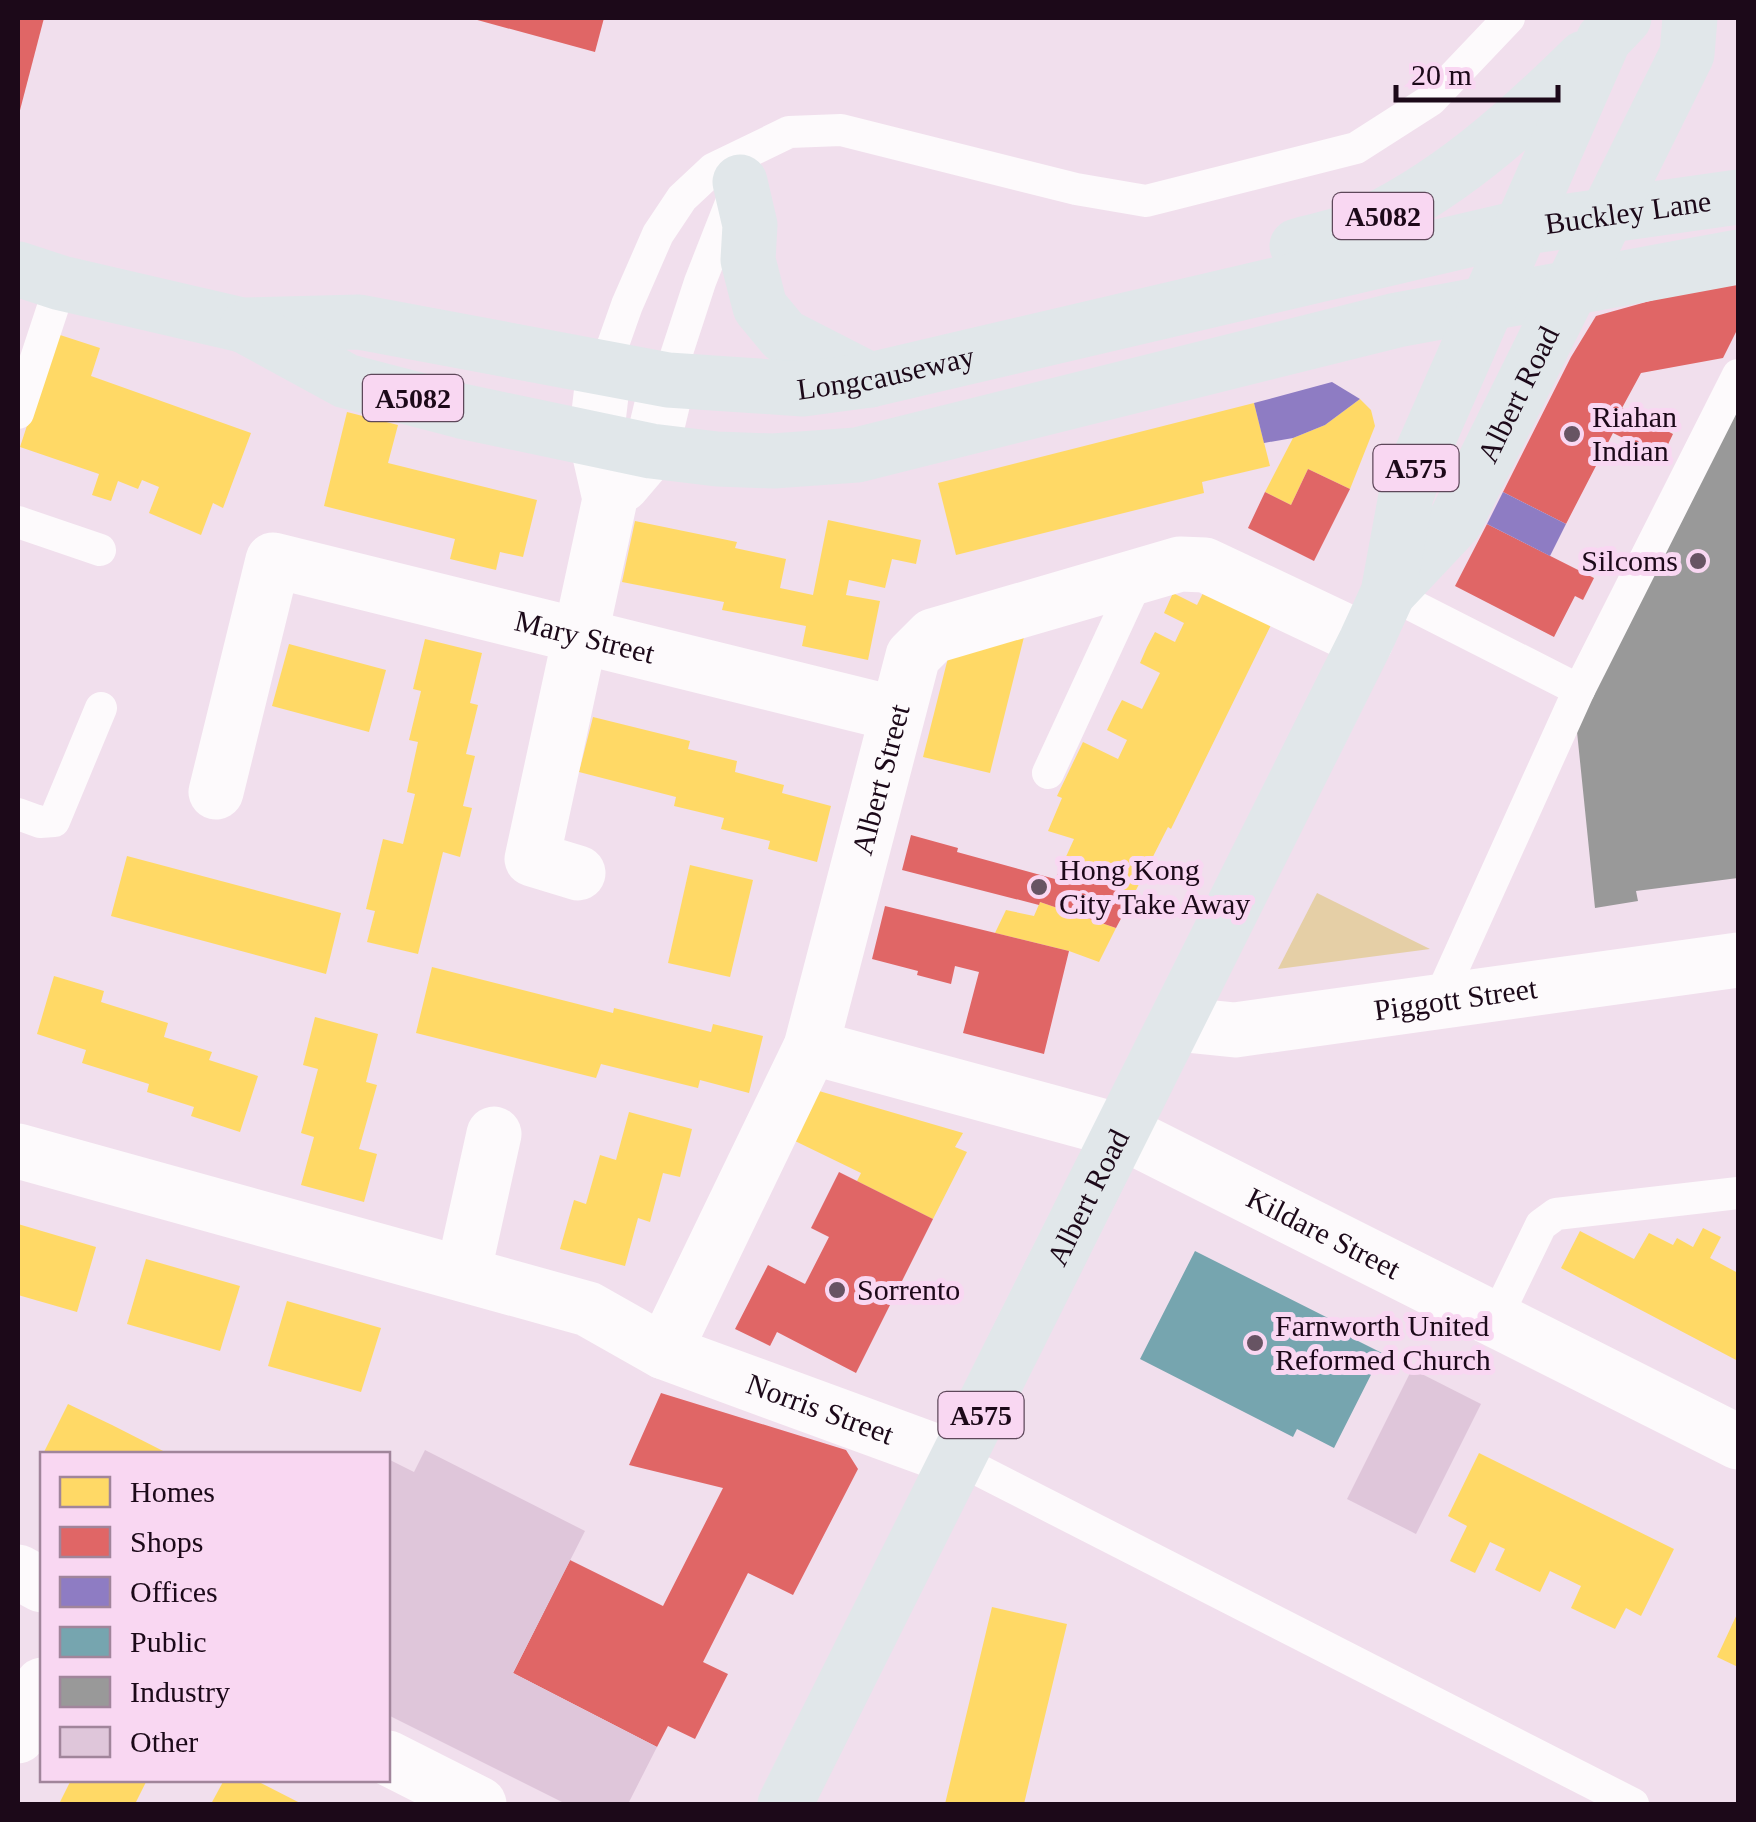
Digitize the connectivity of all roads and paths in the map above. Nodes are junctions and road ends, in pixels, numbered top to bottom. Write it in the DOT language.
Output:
graph roads {
  1 [pos="1508,18"];
  2 [pos="1690,18"];
  3 [pos="1614,28"];
  4 [pos="746,165"];
  5 [pos="1738,197"];
  6 [pos="1605,217"];
  7 [pos="1519,228"];
  8 [pos="1738,256"];
  9 [pos="39,276"];
  10 [pos="1572,289"];
  11 [pos="1397,320"];
  12 [pos="1120,322"];
  13 [pos="242,325"];
  14 [pos="1478,325"];
  15 [pos="604,370"];
  16 [pos="1738,375"];
  17 [pos="668,380"];
  18 [pos="870,380"];
  19 [pos="18,413"];
  20 [pos="1510,416"];
  21 [pos="596,438"];
  22 [pos="650,451"];
  23 [pos="610,499"];
  24 [pos="18,522"];
  25 [pos="100,550"];
  26 [pos="1140,576"];
  27 [pos="1377,617"];
  28 [pos="583,636"];
  29 [pos="1579,690"];
  30 [pos="100,708"];
  31 [pos="896,714"];
  32 [pos="1048,773"];
  33 [pos="216,792"];
  34 [pos="18,814"];
  35 [pos="578,873"];
  36 [pos="1738,960"];
  37 [pos="1437,1004"];
  38 [pos="1176,1024"];
  39 [pos="810,1047"];
  40 [pos="1120,1131"];
  41 [pos="494,1134"];
  42 [pos="18,1151"];
  43 [pos="1738,1193"];
  44 [pos="463,1274"];
  45 [pos="1495,1320"];
  46 [pos="664,1352"];
  47 [pos="1738,1442"];
  48 [pos="959,1460"];
  49 [pos="18,1572"];
  50 [pos="40,1584"];
  51 [pos="40,1689"];
  52 [pos="18,1736"];
  53 [pos="390,1759"];
  54 [pos="479,1804"];
  55 [pos="785,1804"];
  56 [pos="1633,1804"];
  1 -- 4 [label="lane"];
  2 -- 6 [label="main road, A575"];
  3 -- 7 [label="main road, A575"];
  3 -- 12 [label="main road, A5082"];
  4 -- 15 [label="lane"];
  4 -- 17 [label="lane"];
  4 -- 18 [label="main road"];
  5 -- 6 [label="main road, Buckley Lane / A5082"];
  6 -- 7 [label="main road, Buckley Lane / A5082"];
  6 -- 10 [label="main road, A575"];
  7 -- 12 [label="main road, Longcauseway / A5082"];
  7 -- 14 [label="main road, A575"];
  8 -- 10 [label="main road, Buckley Lane / A5082"];
  9 -- 13 [label="main road, Longcauseway / A5082"];
  9 -- 19 [label="lane"];
  10 -- 14 [label="main road, Buckley Lane / A5082"];
  10 -- 20 [label="main road, Albert Road / A575"];
  11 -- 12 [label="main road"];
  11 -- 14 [label="main road, Longcauseway / A5082"];
  11 -- 22 [label="main road, Longcauseway / A5082"];
  12 -- 18 [label="main road, Longcauseway / A5082"];
  13 -- 15 [label="main road, Longcauseway / A5082"];
  13 -- 21 [label="main road, Longcauseway / A5082"];
  14 -- 20 [label="main road"];
  14 -- 27 [label="main road, Albert Road / A575"];
  15 -- 17 [label="main road, Longcauseway / A5082"];
  15 -- 21 [label="street"];
  16 -- 29 [label="lane"];
  17 -- 18 [label="main road, Longcauseway / A5082"];
  17 -- 22 [label="street"];
  20 -- 27 [label="main road, Albert Road / A575"];
  21 -- 22 [label="main road, Longcauseway / A5082"];
  21 -- 23 [label="street"];
  22 -- 23 [label="street"];
  23 -- 28 [label="street"];
  24 -- 25 [label="lane"];
  26 -- 27 [label="street, Albert Street"];
  26 -- 31 [label="street, Albert Street"];
  26 -- 32 [label="lane"];
  27 -- 29 [label="lane"];
  27 -- 38 [label="main road, Albert Road / A575"];
  28 -- 31 [label="street, Mary Street"];
  28 -- 33 [label="street, Mary Street"];
  28 -- 35 [label="street"];
  29 -- 37 [label="lane"];
  30 -- 34 [label="lane"];
  31 -- 39 [label="street, Albert Street"];
  36 -- 37 [label="street, Piggott Street"];
  37 -- 38 [label="street, Piggott Street"];
  38 -- 40 [label="main road, Albert Road / A575"];
  39 -- 40 [label="street, Kildare Street"];
  39 -- 46 [label="street, Albert Street"];
  40 -- 45 [label="street, Kildare Street"];
  40 -- 48 [label="main road, Albert Road / A575"];
  41 -- 44 [label="street"];
  42 -- 44 [label="street, Norris Street"];
  43 -- 45 [label="lane"];
  44 -- 46 [label="street, Norris Street"];
  45 -- 47 [label="street, Kildare Street"];
  46 -- 48 [label="street, Norris Street"];
  48 -- 55 [label="main road, Albert Road / A575"];
  48 -- 56 [label="lane, Norris Street"];
  49 -- 50 [label="street"];
  51 -- 52 [label="street"];
  53 -- 54 [label="street"];
}
